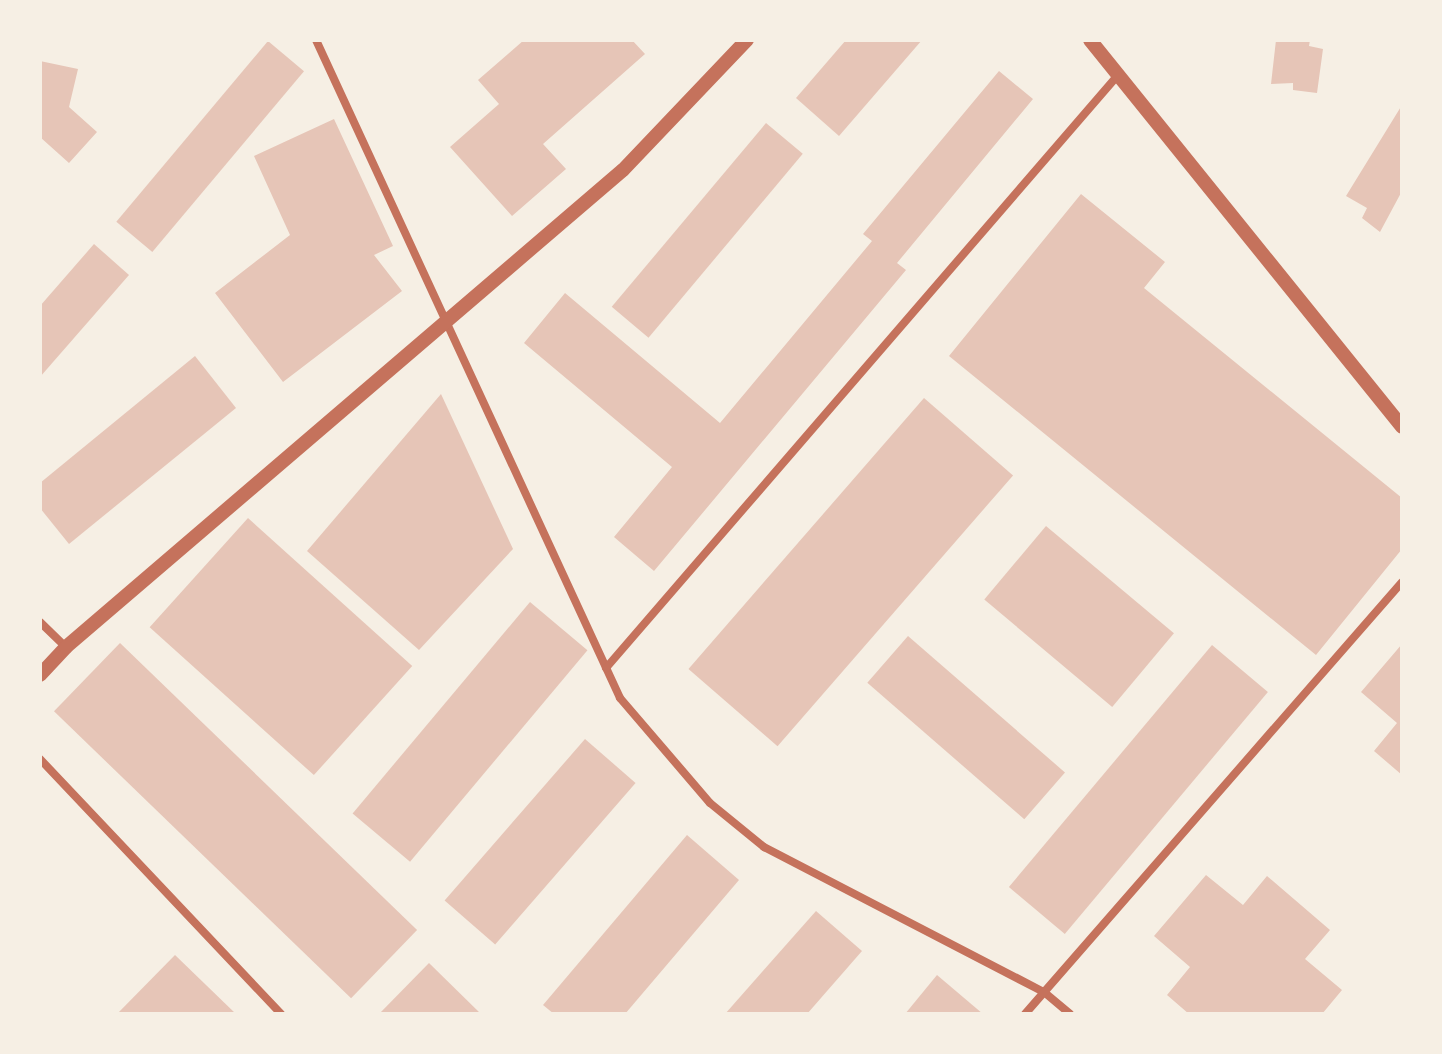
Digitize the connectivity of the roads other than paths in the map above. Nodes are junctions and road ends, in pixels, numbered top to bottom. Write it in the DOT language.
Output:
graph roads {
  1 [pos="316,40"];
  2 [pos="747,40"];
  3 [pos="1090,40"];
  4 [pos="1118,75"];
  5 [pos="445,325"];
  6 [pos="1402,427"];
  7 [pos="1402,582"];
  8 [pos="40,622"];
  9 [pos="66,647"];
  10 [pos="606,668"];
  11 [pos="40,675"];
  12 [pos="40,759"];
  13 [pos="1044,992"];
  14 [pos="281,1014"];
  15 [pos="1025,1014"];
  16 [pos="1070,1014"];
  1 -- 5 [label="street"];
  2 -- 5 [label="street"];
  3 -- 4 [label="street"];
  4 -- 6 [label="street"];
  4 -- 10 [label="street"];
  5 -- 9 [label="street"];
  5 -- 10 [label="street"];
  7 -- 13 [label="street"];
  8 -- 9 [label="street"];
  9 -- 11 [label="street"];
  10 -- 13 [label="street"];
  12 -- 14 [label="street"];
  13 -- 15 [label="street"];
  13 -- 16 [label="street"];
}
